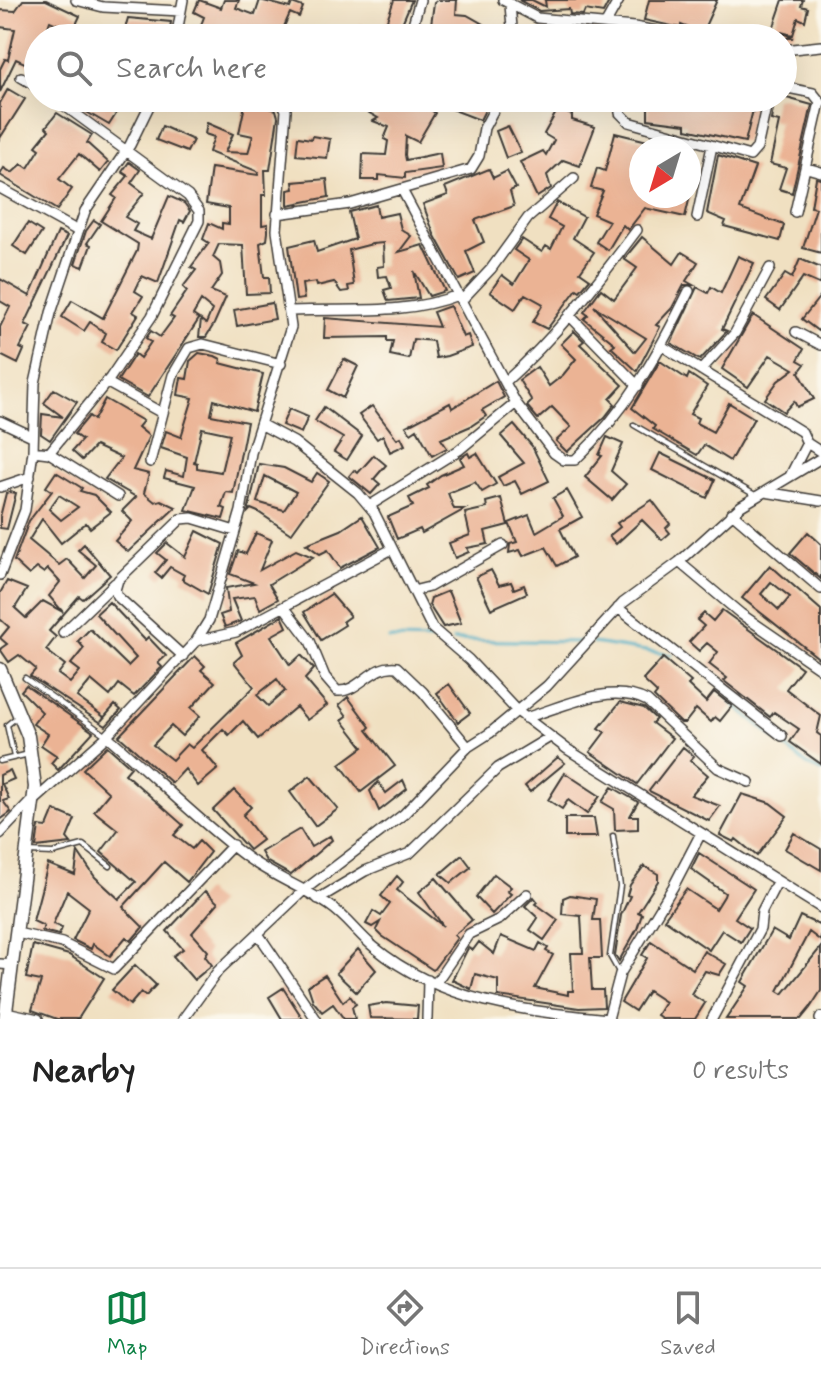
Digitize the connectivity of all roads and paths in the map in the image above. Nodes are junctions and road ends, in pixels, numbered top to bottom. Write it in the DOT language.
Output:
graph roads {
  1 [pos="76,0"];
  2 [pos="420,0"];
  3 [pos="619,0"];
  4 [pos="506,2"];
  5 [pos="182,5"];
  6 [pos="606,23"];
  7 [pos="413,24"];
  8 [pos="510,24"];
  9 [pos="613,24"];
  10 [pos="821,46"];
  11 [pos="797,49"];
  12 [pos="21,77"];
  13 [pos="24,79"];
  14 [pos="797,90"];
  15 [pos="821,103"];
  16 [pos="73,112"];
  17 [pos="146,112"];
  18 [pos="286,112"];
  19 [pos="493,112"];
  20 [pos="620,112"];
  21 [pos="764,112"];
  22 [pos="712,146"];
  23 [pos="125,151"];
  24 [pos="807,168"];
  25 [pos="821,172"];
  26 [pos="574,178"];
  27 [pos="0,189"];
  28 [pos="402,190"];
  29 [pos="795,212"];
  30 [pos="277,214"];
  31 [pos="697,217"];
  32 [pos="637,230"];
  33 [pos="78,231"];
  34 [pos="770,268"];
  35 [pos="689,291"];
  36 [pos="460,298"];
  37 [pos="291,311"];
  38 [pos="569,315"];
  39 [pos="796,332"];
  40 [pos="821,345"];
  41 [pos="662,346"];
  42 [pos="718,355"];
  43 [pos="281,364"];
  44 [pos="701,370"];
  45 [pos="106,382"];
  46 [pos="505,382"];
  47 [pos="720,383"];
  48 [pos="638,386"];
  49 [pos="516,403"];
  50 [pos="162,413"];
  51 [pos="0,421"];
  52 [pos="262,425"];
  53 [pos="634,425"];
  54 [pos="32,436"];
  55 [pos="807,443"];
  56 [pos="33,451"];
  57 [pos="49,453"];
  58 [pos="821,455"];
  59 [pos="150,462"];
  60 [pos="805,468"];
  61 [pos="821,468"];
  62 [pos="790,476"];
  63 [pos="30,477"];
  64 [pos="0,487"];
  65 [pos="761,494"];
  66 [pos="118,496"];
  67 [pos="821,501"];
  68 [pos="369,506"];
  69 [pos="732,513"];
  70 [pos="235,531"];
  71 [pos="503,545"];
  72 [pos="392,549"];
  73 [pos="679,562"];
  74 [pos="0,575"];
  75 [pos="118,580"];
  76 [pos="821,589"];
  77 [pos="413,591"];
  78 [pos="285,608"];
  79 [pos="618,608"];
  80 [pos="63,633"];
  81 [pos="196,641"];
  82 [pos="183,656"];
  83 [pos="0,669"];
  84 [pos="821,669"];
  85 [pos="25,678"];
  86 [pos="521,714"];
  87 [pos="21,716"];
  88 [pos="107,736"];
  89 [pos="782,736"];
  90 [pos="550,737"];
  91 [pos="468,747"];
  92 [pos="31,754"];
  93 [pos="14,757"];
  94 [pos="0,761"];
  95 [pos="749,782"];
  96 [pos="34,799"];
  97 [pos="0,834"];
  98 [pos="700,835"];
  99 [pos="613,836"];
  100 [pos="233,845"];
  101 [pos="28,852"];
  102 [pos="110,866"];
  103 [pos="777,882"];
  104 [pos="303,891"];
  105 [pos="527,894"];
  106 [pos="318,899"];
  107 [pos="821,908"];
  108 [pos="17,933"];
  109 [pos="259,935"];
  110 [pos="7,965"];
  111 [pos="620,974"];
  112 [pos="432,982"];
  113 [pos="6,1016"];
  114 [pos="38,1019"];
  115 [pos="183,1019"];
  116 [pos="316,1019"];
  117 [pos="427,1019"];
  118 [pos="609,1019"];
  119 [pos="712,1019"];
  1 -- 5 [label="street"];
  2 -- 7 [label="street"];
  3 -- 6 [label="street"];
  4 -- 6 [label="street"];
  4 -- 8 [label="street"];
  6 -- 9 [label="street"];
  10 -- 11 [label="street"];
  12 -- 13 [label="street"];
  14 -- 15 [label="street"];
  15 -- 24 [label="street"];
  16 -- 23 [label="street"];
  17 -- 23 [label="street"];
  18 -- 30 [label="street"];
  19 -- 28 [label="street"];
  20 -- 22 [label="street"];
  21 -- 22 [label="street"];
  22 -- 31 [label="street"];
  23 -- 33 [label="street"];
  23 -- 45 [label="street"];
  24 -- 25 [label="street"];
  24 -- 29 [label="street"];
  26 -- 36 [label="street"];
  27 -- 33 [label="street"];
  28 -- 30 [label="street"];
  28 -- 36 [label="street"];
  30 -- 37 [label="street"];
  32 -- 38 [label="street"];
  33 -- 54 [label="street"];
  34 -- 42 [label="street"];
  35 -- 41 [label="street"];
  36 -- 37 [label="street"];
  36 -- 46 [label="street"];
  37 -- 43 [label="street"];
  38 -- 46 [label="street"];
  38 -- 48 [label="street"];
  39 -- 40 [label="street"];
  41 -- 44 [label="street"];
  41 -- 48 [label="street"];
  42 -- 44 [label="street"];
  42 -- 47 [label="street"];
  43 -- 50 [label="street"];
  43 -- 52 [label="street"];
  44 -- 47 [label="street"];
  45 -- 50 [label="street"];
  45 -- 57 [label="street"];
  46 -- 49 [label="street"];
  47 -- 55 [label="street"];
  48 -- 49 [label="street"];
  49 -- 68 [label="street"];
  50 -- 59 [label="street"];
  51 -- 54 [label="street"];
  52 -- 68 [label="street"];
  52 -- 70 [label="street"];
  53 -- 65 [label="lane"];
  54 -- 56 [label="street"];
  55 -- 58 [label="street"];
  55 -- 62 [label="street"];
  56 -- 57 [label="street"];
  56 -- 63 [label="street"];
  57 -- 66 [label="street"];
  58 -- 60 [label="street"];
  60 -- 61 [label="street"];
  60 -- 62 [label="street"];
  62 -- 65 [label="street"];
  63 -- 64 [label="street"];
  63 -- 74 [label="street"];
  65 -- 67 [label="street"];
  65 -- 69 [label="street"];
  68 -- 72 [label="street"];
  69 -- 73 [label="street"];
  69 -- 76 [label="street"];
  70 -- 75 [label="street"];
  70 -- 81 [label="street"];
  71 -- 77 [label="street"];
  72 -- 77 [label="street"];
  72 -- 78 [label="street"];
  73 -- 79 [label="street"];
  73 -- 84 [label="street"];
  75 -- 80 [label="street"];
  75 -- 82 [label="street"];
  77 -- 86 [label="street"];
  78 -- 81 [label="street"];
  78 -- 91 [label="street"];
  79 -- 86 [label="street"];
  79 -- 89 [label="street"];
  81 -- 82 [label="street"];
  82 -- 88 [label="street"];
  83 -- 87 [label="main road"];
  85 -- 88 [label="lane"];
  86 -- 90 [label="street"];
  86 -- 91 [label="street"];
  86 -- 95 [label="street"];
  87 -- 92 [label="main road"];
  87 -- 93 [label="lane"];
  88 -- 96 [label="street"];
  88 -- 100 [label="street"];
  90 -- 98 [label="street"];
  90 -- 106 [label="street"];
  91 -- 104 [label="street"];
  92 -- 93 [label="lane"];
  92 -- 96 [label="main road"];
  93 -- 94 [label="lane"];
  96 -- 97 [label="street"];
  96 -- 101 [label="main road"];
  98 -- 103 [label="street"];
  98 -- 111 [label="street"];
  99 -- 111 [label="lane"];
  100 -- 104 [label="street"];
  100 -- 108 [label="street"];
  101 -- 102 [label="lane"];
  101 -- 108 [label="main road"];
  103 -- 107 [label="street"];
  103 -- 119 [label="street"];
  104 -- 106 [label="street"];
  104 -- 109 [label="street"];
  105 -- 112 [label="street"];
  106 -- 112 [label="street"];
  108 -- 110 [label="main road"];
  109 -- 115 [label="street"];
  109 -- 116 [label="street"];
  110 -- 113 [label="main road"];
  111 -- 118 [label="street"];
  112 -- 117 [label="street"];
  112 -- 118 [label="street"];
  113 -- 114 [label="street"];
}
